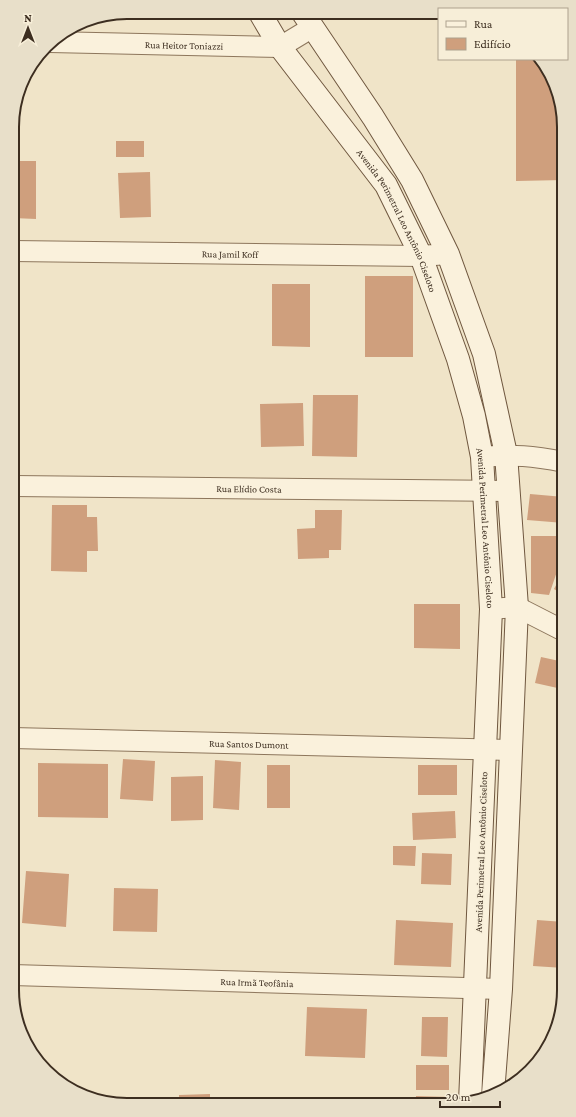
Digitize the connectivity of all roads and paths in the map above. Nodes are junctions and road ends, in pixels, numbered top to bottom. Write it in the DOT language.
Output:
graph roads {
  1 [pos="264,19"];
  2 [pos="308,20"];
  3 [pos="61,42"];
  4 [pos="280,47"];
  5 [pos="19,251"];
  6 [pos="448,254"];
  7 [pos="421,256"];
  8 [pos="506,454"];
  9 [pos="482,457"];
  10 [pos="557,461"];
  11 [pos="19,486"];
  12 [pos="485,490"];
  13 [pos="509,491"];
  14 [pos="517,607"];
  15 [pos="491,609"];
  16 [pos="557,627"];
  17 [pos="19,738"];
  18 [pos="485,749"];
  19 [pos="511,750"];
  20 [pos="19,975"];
  21 [pos="475,988"];
  22 [pos="501,989"];
  23 [pos="493,1088"];
  24 [pos="470,1095"];
  1 -- 4 [label="street, Avenida Perimetral Leo Antônio Ciseloto"];
  2 -- 4 [label="street"];
  2 -- 6 [label="street"];
  3 -- 4 [label="street, Rua Heitor Toniazzi"];
  4 -- 7 [label="street, Avenida Perimetral Leo Antônio Ciseloto"];
  5 -- 7 [label="street, Rua Jamil Koff"];
  6 -- 7 [label="street, Rua Jamil Koff"];
  6 -- 8 [label="street"];
  7 -- 9 [label="street, Avenida Perimetral Leo Antônio Ciseloto"];
  8 -- 9 [label="street"];
  8 -- 10 [label="street"];
  8 -- 13 [label="street"];
  9 -- 12 [label="street, Avenida Perimetral Leo Antônio Ciseloto"];
  11 -- 12 [label="street, Rua Elídio Costa"];
  12 -- 13 [label="street, Rua Elídio Costa"];
  12 -- 15 [label="street, Avenida Perimetral Leo Antônio Ciseloto"];
  13 -- 14 [label="street"];
  14 -- 15 [label="street"];
  14 -- 16 [label="street"];
  14 -- 19 [label="street"];
  15 -- 18 [label="street, Avenida Perimetral Leo Antônio Ciseloto"];
  17 -- 18 [label="street, Rua Santos Dumont"];
  18 -- 19 [label="street, Rua Santos Dumont"];
  18 -- 21 [label="street, Avenida Perimetral Leo Antônio Ciseloto"];
  19 -- 22 [label="street"];
  20 -- 21 [label="street, Rua Irmã Teofânia"];
  21 -- 22 [label="street, Rua Irmã Teofânia"];
  21 -- 24 [label="street, Avenida Perimetral Leo Antônio Ciseloto"];
  22 -- 23 [label="street"];
}
